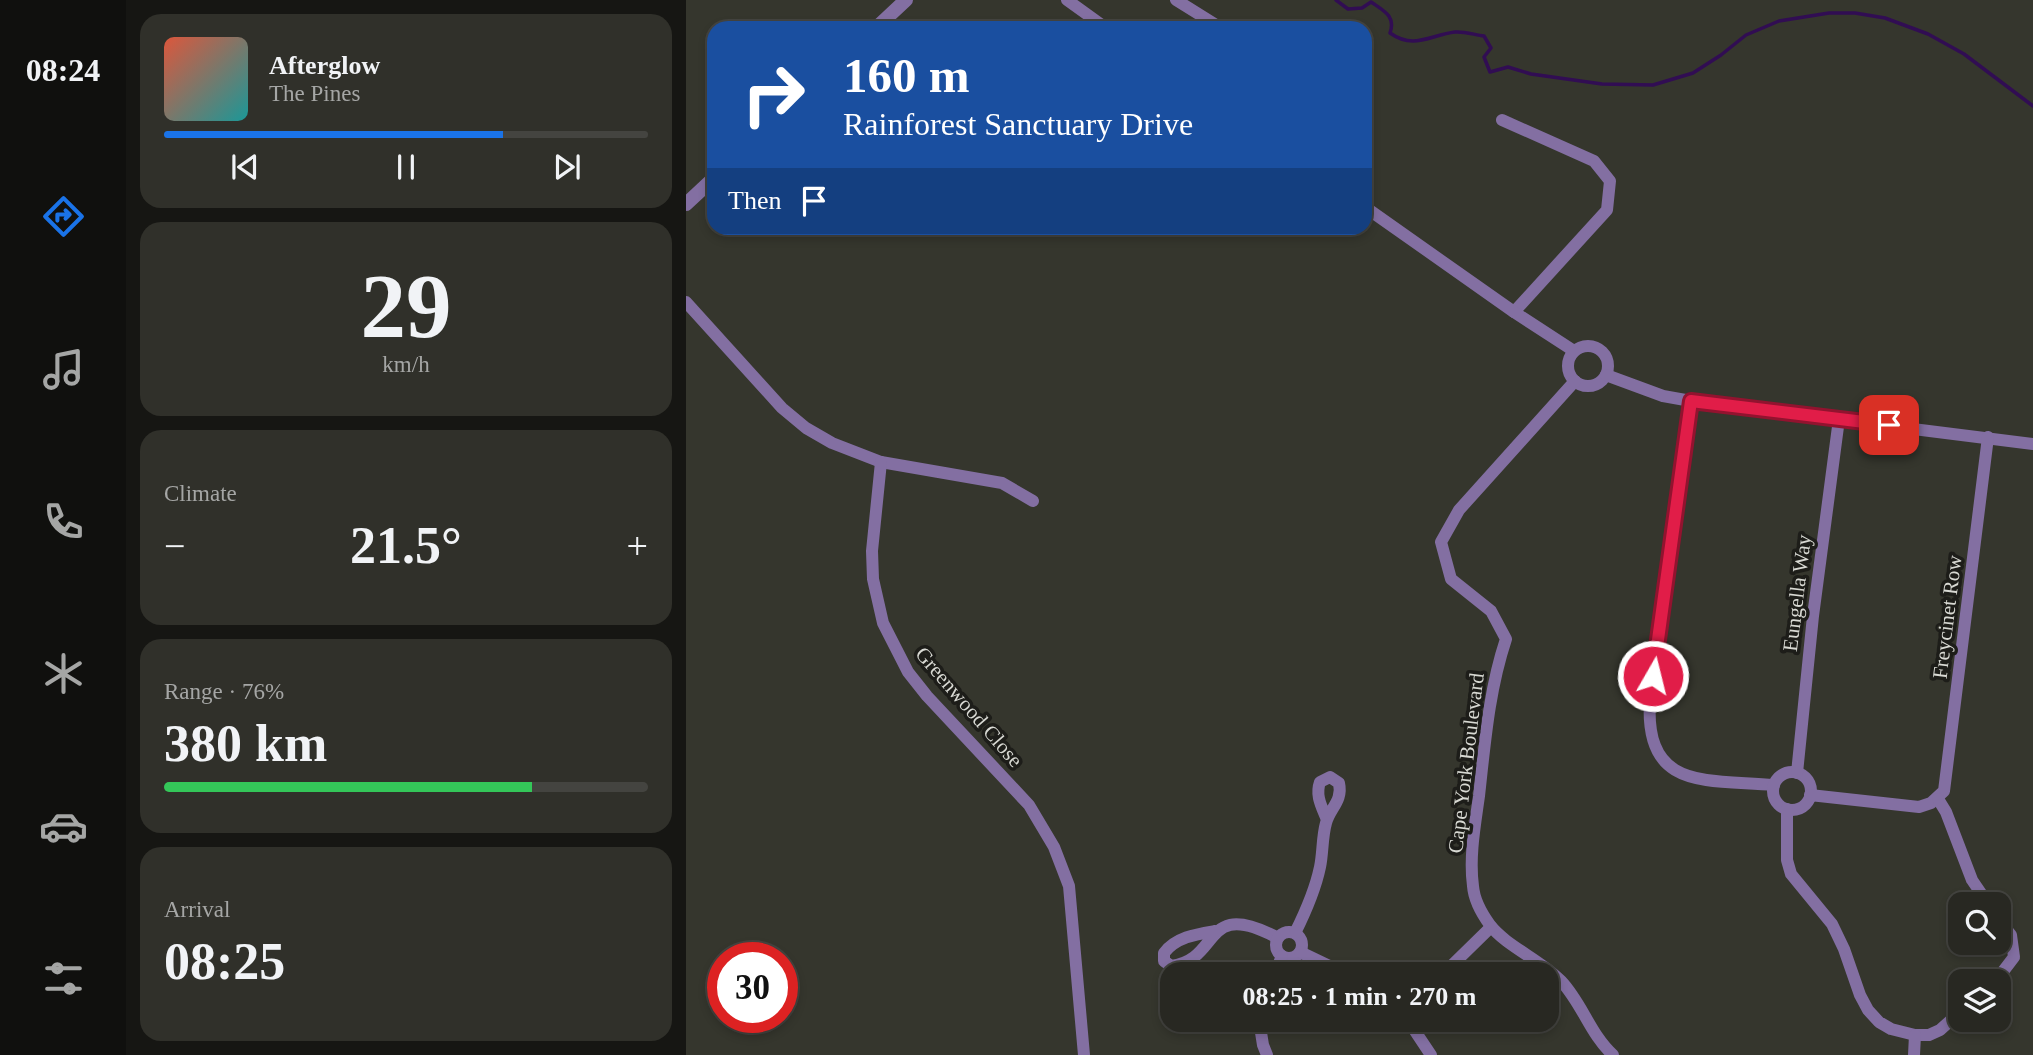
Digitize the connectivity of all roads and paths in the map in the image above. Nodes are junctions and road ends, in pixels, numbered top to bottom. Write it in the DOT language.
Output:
graph roads {
  1 [pos="906,0"];
  2 [pos="1067,0"];
  3 [pos="1176,0"];
  4 [pos="884,21"];
  5 [pos="1096,21"];
  6 [pos="1210,21"];
  7 [pos="1502,120"];
  8 [pos="707,184"];
  9 [pos="686,204"];
  10 [pos="1372,212"];
  11 [pos="686,302"];
  12 [pos="1514,312"];
  13 [pos="1574,351"];
  14 [pos="1606,375"];
  15 [pos="1575,381"];
  16 [pos="1691,401"];
  17 [pos="1839,419"];
  18 [pos="1989,437"];
  19 [pos="2033,444"];
  20 [pos="881,462"];
  21 [pos="1033,501"];
  22 [pos="1797,773"];
  23 [pos="1774,785"];
  24 [pos="1810,796"];
  25 [pos="1938,799"];
  26 [pos="1787,809"];
  27 [pos="1327,820"];
  28 [pos="1980,892"];
  29 [pos="1491,927"];
  30 [pos="1215,931"];
  31 [pos="1295,933"];
  32 [pos="2011,935"];
  33 [pos="1278,938"];
  34 [pos="1300,952"];
  35 [pos="1282,956"];
  36 [pos="1279,962"];
  37 [pos="1321,962"];
  38 [pos="1455,962"];
  39 [pos="2005,969"];
  40 [pos="1948,1023"];
  41 [pos="1262,1032"];
  42 [pos="1416,1032"];
  43 [pos="1915,1035"];
  44 [pos="1084,1055"];
  45 [pos="1267,1055"];
  46 [pos="1431,1055"];
  47 [pos="1613,1055"];
  48 [pos="1914,1055"];
  1 -- 4 [label="street"];
  2 -- 5 [label="street"];
  3 -- 6 [label="street"];
  7 -- 12 [label="street"];
  8 -- 9 [label="street"];
  10 -- 12 [label="street"];
  11 -- 20 [label="street"];
  12 -- 13 [label="street"];
  13 -- 14 [label="street"];
  13 -- 15 [label="street"];
  14 -- 15 [label="street"];
  14 -- 16 [label="street"];
  15 -- 29 [label="street, Cape York Boulevard"];
  16 -- 17 [label="street"];
  16 -- 23 [label="street"];
  17 -- 18 [label="street"];
  17 -- 22 [label="street, Eungella Way"];
  18 -- 19 [label="street"];
  18 -- 25 [label="street, Freycinet Row"];
  20 -- 21 [label="street"];
  20 -- 44 [label="street, Greenwood Close"];
  22 -- 23 [label="street"];
  22 -- 24 [label="street"];
  23 -- 26 [label="street"];
  24 -- 25 [label="street"];
  24 -- 26 [label="street"];
  25 -- 28 [label="street"];
  26 -- 43 [label="street"];
  27 -- 31 [label="street"];
  29 -- 38 [label="street"];
  29 -- 47 [label="street"];
  30 -- 33 [label="street"];
  31 -- 33 [label="street"];
  31 -- 34 [label="street"];
  32 -- 39 [label="street"];
  33 -- 35 [label="street"];
  34 -- 35 [label="street"];
  34 -- 37 [label="street"];
  35 -- 36 [label="street"];
  40 -- 43 [label="street"];
  41 -- 45 [label="street"];
  42 -- 46 [label="street"];
  43 -- 48 [label="street"];
}
